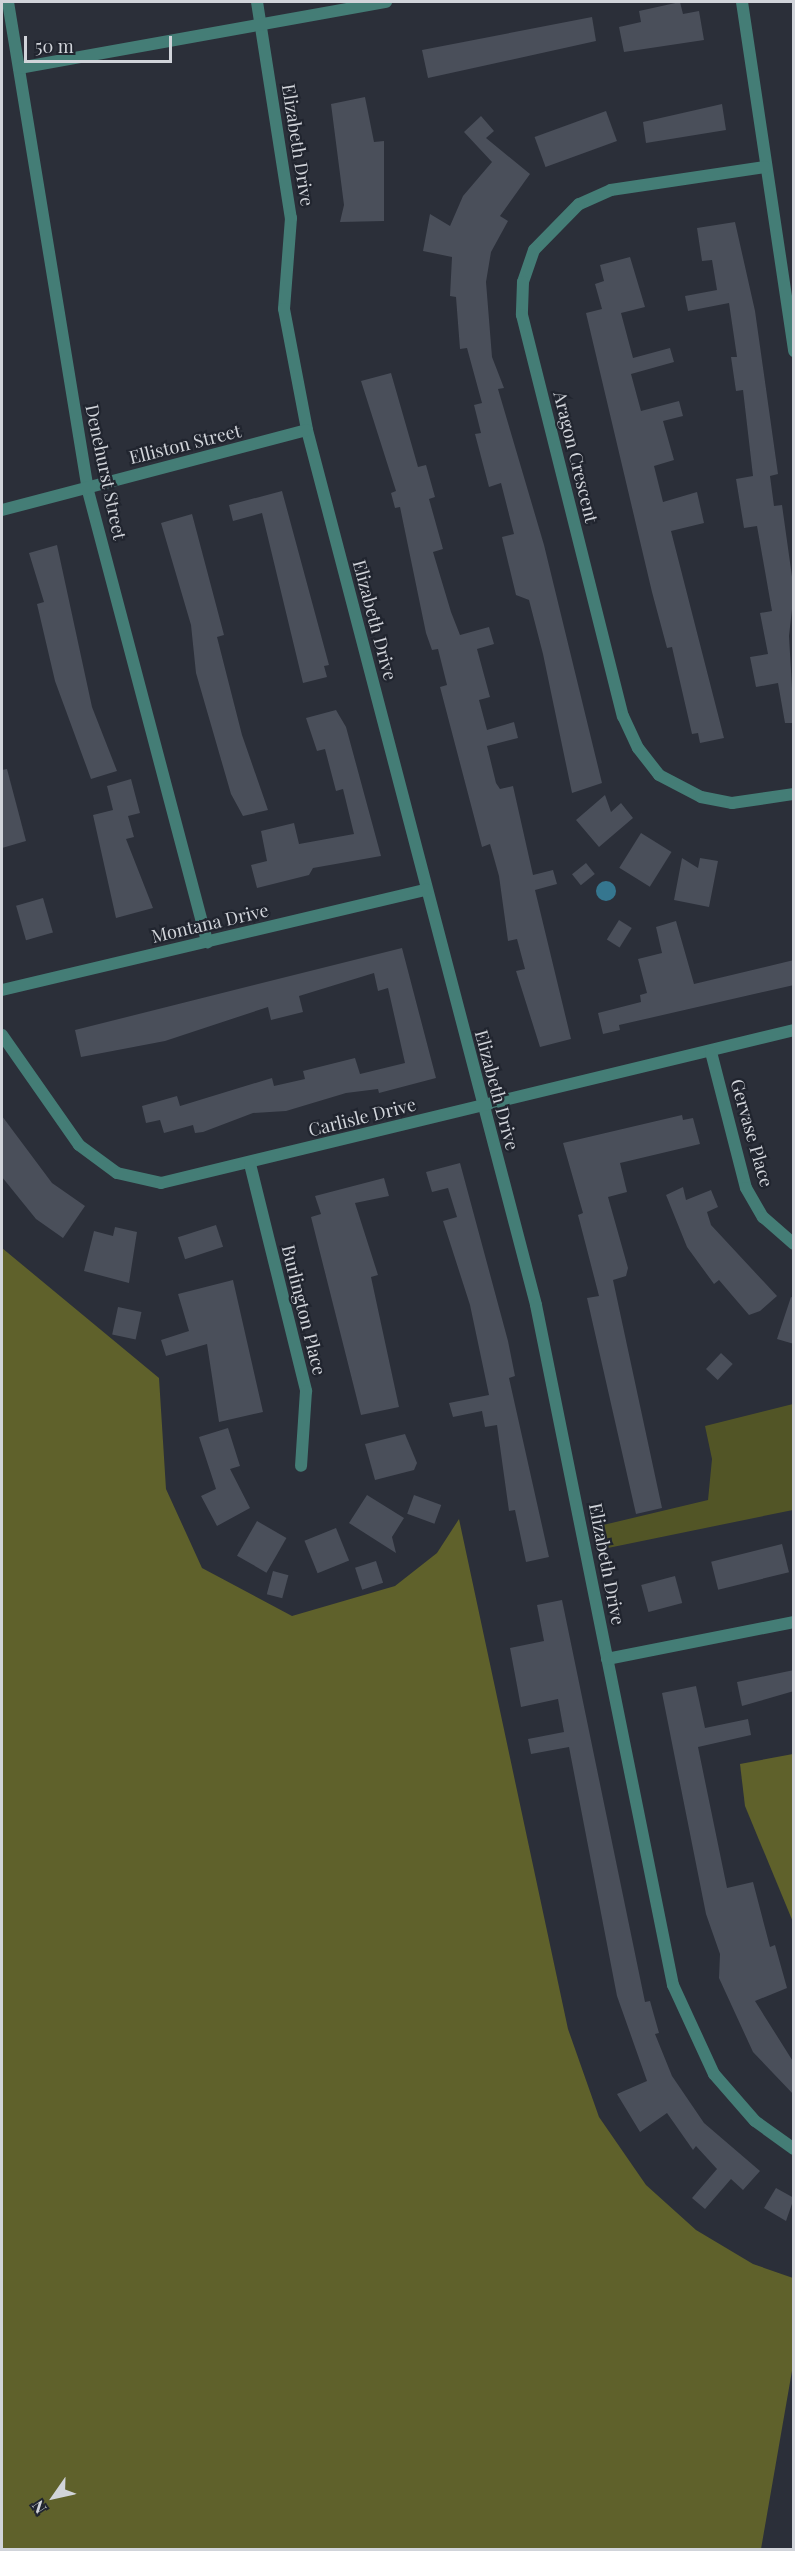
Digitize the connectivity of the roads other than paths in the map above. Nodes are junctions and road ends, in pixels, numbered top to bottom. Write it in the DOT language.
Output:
graph roads {
  1 [pos="8,2"];
  2 [pos="257,2"];
  3 [pos="386,2"];
  4 [pos="742,2"];
  5 [pos="260,22"];
  6 [pos="19,68"];
  7 [pos="765,167"];
  8 [pos="794,351"];
  9 [pos="307,430"];
  10 [pos="87,487"];
  11 [pos="2,510"];
  12 [pos="794,794"];
  13 [pos="426,890"];
  14 [pos="207,942"];
  15 [pos="2,990"];
  16 [pos="794,1030"];
  17 [pos="2,1035"];
  18 [pos="711,1052"];
  19 [pos="482,1105"];
  20 [pos="250,1164"];
  21 [pos="794,1244"];
  22 [pos="301,1466"];
  23 [pos="794,1622"];
  24 [pos="607,1659"];
  25 [pos="794,2149"];
  1 -- 6 [label="street, Denehurst Street"];
  2 -- 5 [label="street, Elizabeth Drive"];
  3 -- 5 [label="street"];
  4 -- 7 [label="street"];
  5 -- 6 [label="street"];
  5 -- 9 [label="street, Elizabeth Drive"];
  6 -- 10 [label="street, Denehurst Street"];
  7 -- 8 [label="street"];
  7 -- 12 [label="street, Aragon Crescent"];
  9 -- 10 [label="street, Elliston Street"];
  9 -- 13 [label="street, Elizabeth Drive"];
  10 -- 11 [label="street, Elliston Street"];
  10 -- 14 [label="street, Denehurst Street"];
  13 -- 14 [label="street, Montana Drive"];
  13 -- 19 [label="street, Elizabeth Drive"];
  14 -- 15 [label="street, Montana Drive"];
  16 -- 18 [label="street, Carlisle Drive"];
  17 -- 20 [label="street, Carlisle Drive"];
  18 -- 19 [label="street, Carlisle Drive"];
  18 -- 21 [label="street, Gervase Place"];
  19 -- 20 [label="street, Carlisle Drive"];
  19 -- 24 [label="street, Elizabeth Drive"];
  20 -- 22 [label="street, Burlington Place"];
  23 -- 24 [label="street"];
  24 -- 25 [label="street, Elizabeth Drive"];
}
